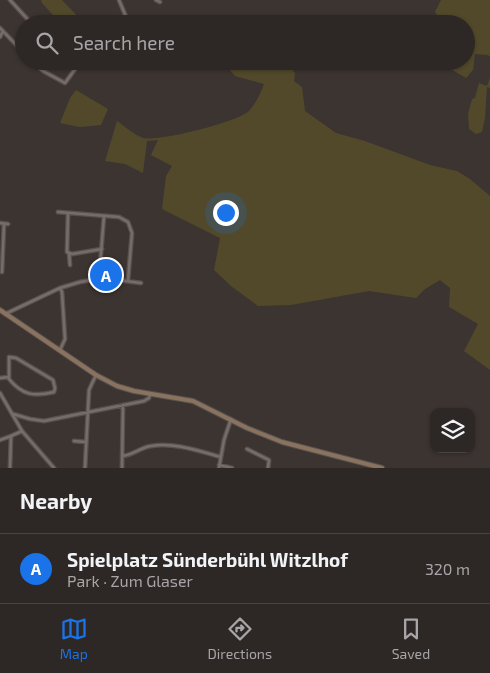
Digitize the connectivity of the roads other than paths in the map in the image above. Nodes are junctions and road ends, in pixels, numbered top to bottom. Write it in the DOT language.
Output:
graph roads {
  1 [pos="10,0"];
  2 [pos="119,0"];
  3 [pos="24,15"];
  4 [pos="125,15"];
  5 [pos="0,28"];
  6 [pos="3,31"];
  7 [pos="0,37"];
  8 [pos="15,44"];
  9 [pos="41,70"];
  10 [pos="74,70"];
  11 [pos="58,212"];
  12 [pos="68,213"];
  13 [pos="104,216"];
  14 [pos="0,223"];
  15 [pos="4,224"];
  16 [pos="8,224"];
  17 [pos="102,249"];
  18 [pos="69,253"];
  19 [pos="70,265"];
  20 [pos="2,272"];
  21 [pos="99,278"];
  22 [pos="128,281"];
  23 [pos="141,283"];
  24 [pos="60,288"];
  25 [pos="0,310"];
  26 [pos="5,314"];
  27 [pos="60,350"];
  28 [pos="96,375"];
  29 [pos="9,377"];
  30 [pos="0,378"];
  31 [pos="0,394"];
  32 [pos="150,394"];
  33 [pos="123,405"];
  34 [pos="88,412"];
  35 [pos="13,414"];
  36 [pos="230,419"];
  37 [pos="22,431"];
  38 [pos="11,436"];
  39 [pos="0,440"];
  40 [pos="74,441"];
  41 [pos="86,442"];
  42 [pos="247,449"];
  43 [pos="122,456"];
  44 [pos="221,457"];
  45 [pos="219,466"];
  46 [pos="10,468"];
  47 [pos="54,468"];
  48 [pos="85,468"];
  49 [pos="122,468"];
  50 [pos="232,468"];
  51 [pos="268,468"];
  52 [pos="382,468"];
  1 -- 3 [label="street"];
  2 -- 4 [label="street"];
  5 -- 6 [label="street"];
  6 -- 7 [label="street"];
  6 -- 8 [label="street"];
  9 -- 10 [label="street"];
  11 -- 12 [label="street"];
  12 -- 13 [label="street"];
  12 -- 18 [label="street"];
  13 -- 17 [label="street"];
  13 -- 22 [label="street"];
  14 -- 15 [label="street"];
  15 -- 16 [label="street"];
  15 -- 20 [label="street"];
  17 -- 18 [label="street"];
  17 -- 21 [label="street"];
  18 -- 19 [label="street"];
  21 -- 22 [label="street"];
  21 -- 24 [label="street"];
  22 -- 23 [label="street"];
  24 -- 26 [label="street"];
  24 -- 27 [label="street"];
  25 -- 26 [label="main road"];
  26 -- 27 [label="main road"];
  27 -- 28 [label="main road"];
  28 -- 32 [label="main road"];
  28 -- 34 [label="street"];
  29 -- 29 [label="street"];
  29 -- 30 [label="street"];
  31 -- 35 [label="street"];
  32 -- 33 [label="street"];
  32 -- 36 [label="main road"];
  33 -- 34 [label="street"];
  33 -- 43 [label="street"];
  34 -- 35 [label="street"];
  34 -- 41 [label="street"];
  35 -- 37 [label="street"];
  36 -- 44 [label="street"];
  36 -- 52 [label="main road"];
  37 -- 38 [label="street"];
  37 -- 47 [label="street"];
  38 -- 39 [label="street"];
  38 -- 46 [label="street"];
  40 -- 41 [label="street"];
  41 -- 48 [label="street"];
  42 -- 51 [label="street"];
  43 -- 44 [label="street"];
  43 -- 49 [label="street"];
  44 -- 45 [label="street"];
  45 -- 50 [label="street"];
}
